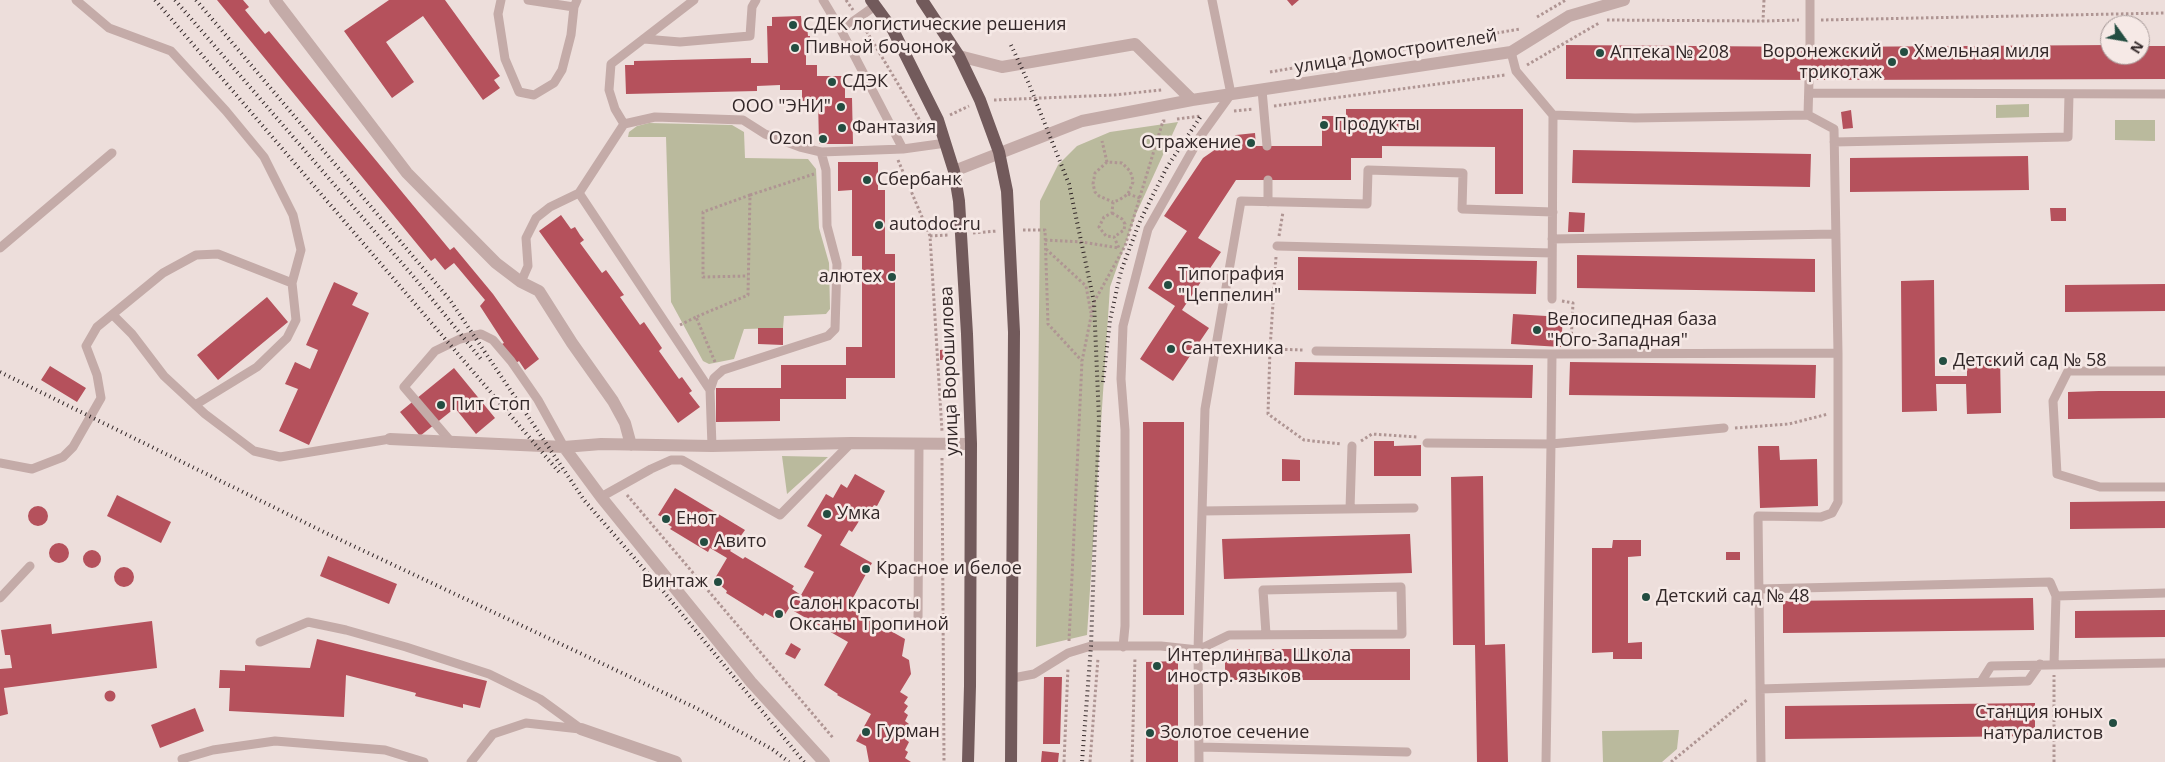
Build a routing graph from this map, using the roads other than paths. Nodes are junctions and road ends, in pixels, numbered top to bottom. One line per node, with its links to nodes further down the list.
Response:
1 (76, 0): 46 (lane)
2 (275, 0): 47 (street)
3 (501, 0): 13 (lane)
4 (528, 0): 13 (lane)
5 (694, 0): 15 (lane)
6 (756, 0): 15 (lane)
7 (823, 0): 14 (lane)
8 (922, 0): 18 (main road)
9 (1212, 0): 21 (lane)
10 (1624, 0): 17 (street, улица Домостроителей)
11 (1810, 0): 16 (lane)
12 (873, 3): 14 (lane); 30 (main road, улица Ворошилова)
13 (576, 4)
14 (841, 30): 32 (lane)
15 (644, 39): 28 (lane)
16 (1810, 47)
17 (1511, 52): 20 (street, улица Домостроителей); 26 (lane)
18 (959, 56): 25 (street); 34 (main road)
19 (1809, 80): 22 (lane)
20 (1262, 90): 21 (street, улица Домостроителей); 31 (lane)
21 (1230, 94): 25 (street, улица Домостроителей); 82 (lane)
22 (1809, 94): 23 (lane); 27 (lane)
23 (2069, 94): 24 (lane); 29 (lane)
24 (2165, 94)
25 (1192, 100): 34 (street, улица Домостроителей)
26 (1553, 115): 27 (lane); 40 (lane)
27 (1808, 115): 29 (lane)
28 (624, 124): 33 (lane); 38 (lane)
29 (1834, 142): 41 (lane)
30 (946, 143): 32 (lane); 36 (main road, улица Ворошилова)
31 (1267, 146)
32 (898, 150): 33 (lane)
33 (821, 152): 54 (lane)
34 (999, 152): 36 (street, улица Домостроителей); 87 (main road)
35 (112, 153): 44 (lane)
36 (954, 171): 62 (main road, улица Ворошилова)
37 (1268, 180): 39 (lane)
38 (579, 193): 47 (lane); 54 (lane)
39 (1268, 202): 40 (lane); 73 (lane)
40 (1552, 212): 42 (lane)
41 (1836, 234): 42 (lane); 51 (lane)
42 (1552, 239): 45 (lane)
43 (1277, 246): 45 (lane)
44 (0, 248)
45 (1552, 253): 48 (lane)
46 (292, 282): 49 (lane); 55 (lane)
47 (521, 282): 64 (street)
48 (1552, 299)
49 (113, 315): 55 (lane); 68 (lane)
50 (1316, 351): 52 (lane)
51 (1838, 353): 52 (lane); 75 (lane)
52 (1552, 354): 63 (lane)
53 (2165, 371): 69 (lane)
54 (710, 390): 65 (lane)
55 (195, 405): 57 (lane)
56 (1724, 428): 63 (lane)
57 (390, 439): 58 (street)
58 (452, 443): 67 (street); 67 (lane)
59 (851, 443): 61 (street); 65 (street); 70 (lane)
60 (1427, 443): 63 (lane)
61 (919, 444): 62 (street); 79 (lane)
62 (971, 444): 98 (main road, улица Ворошилова)
63 (1551, 444): 101 (lane)
64 (631, 445): 65 (street); 67 (street)
65 (712, 446)
66 (1352, 446): 72 (lane)
67 (564, 447): 70 (street)
68 (0, 463)
69 (2165, 487)
70 (601, 497): 97 (street)
71 (1414, 508): 72 (lane)
72 (1350, 509): 73 (lane)
73 (1202, 511): 83 (lane)
74 (30, 566): 78 (lane)
75 (1759, 589): 77 (lane); 89 (lane)
76 (2165, 593): 77 (lane)
77 (2056, 596): 86 (lane)
78 (0, 598)
79 (918, 624)
80 (1266, 634): 80 (lane); 83 (lane)
81 (260, 642): 90 (lane)
82 (1123, 647): 83 (lane); 87 (lane)
83 (1198, 650): 91 (lane)
84 (2165, 663): 86 (lane)
85 (2040, 664): 86 (lane); 88 (lane); 88 (lane)
86 (2054, 664)
87 (1013, 678): 99 (main road)
88 (1981, 682): 89 (lane)
89 (1760, 689): 102 (lane)
90 (581, 729): 95 (lane); 96 (street)
91 (1199, 747): 92 (lane); 100 (lane)
92 (1407, 752)
93 (182, 758): 94 (lane)
94 (424, 762)
95 (471, 762)
96 (676, 762)
97 (824, 762)
98 (968, 762)
99 (1011, 762)
100 (1199, 762)
101 (1546, 762)
102 (1761, 762)

